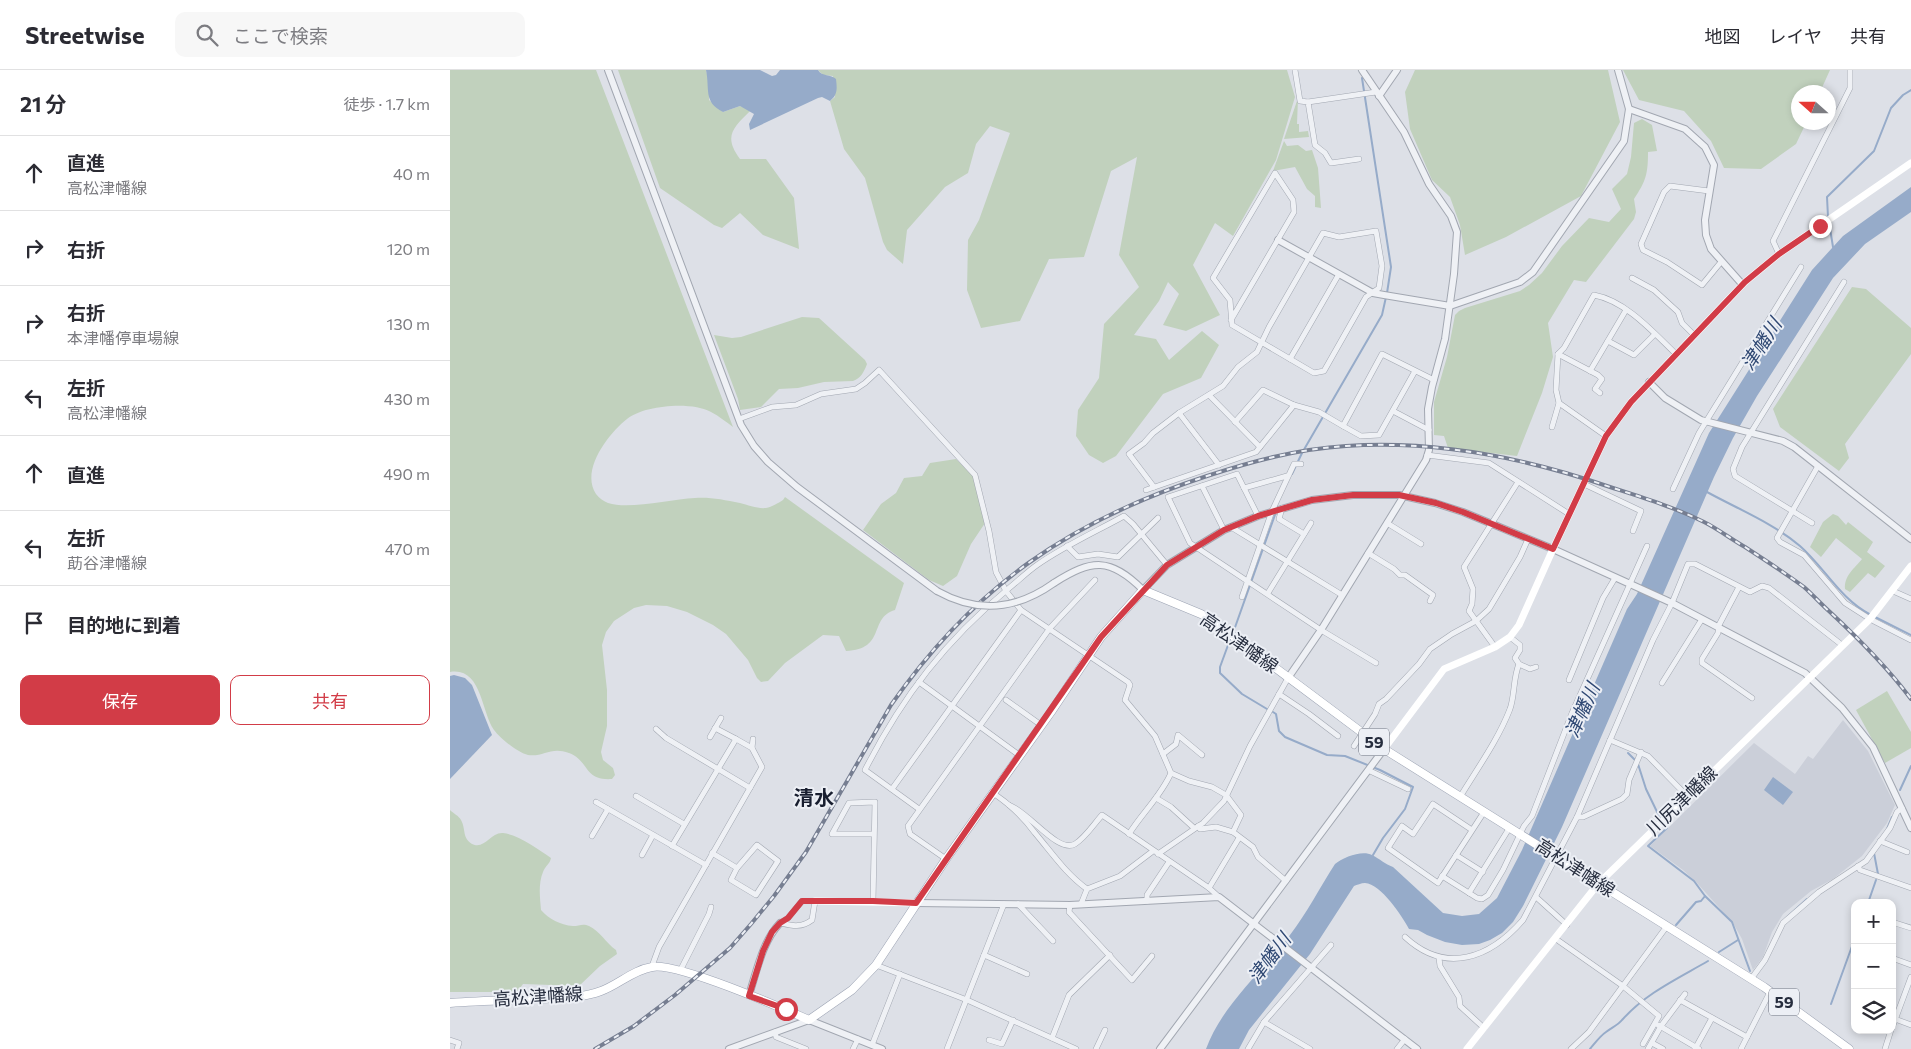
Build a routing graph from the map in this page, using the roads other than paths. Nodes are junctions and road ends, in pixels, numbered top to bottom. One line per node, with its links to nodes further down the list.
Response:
1 (608, 70): 43 (street)
2 (1295, 70): 8 (street)
3 (1362, 70): 7 (street)
4 (1397, 70): 7 (street)
5 (1618, 70): 9 (street)
6 (1850, 70): 14 (street)
7 (1378, 94): 8 (street); 23 (street)
8 (1308, 102): 10 (street)
9 (1629, 109): 12 (street); 23 (street)
10 (1360, 159)
11 (1911, 163): 14 (main road)
12 (1709, 191): 16 (street); 16 (street)
13 (1278, 240): 15 (street); 25 (street); 25 (street)
14 (1779, 254): 21 (main road)
15 (1308, 257): 18 (street); 22 (street); 29 (street)
16 (1721, 262): 21 (street)
17 (1801, 267): 45 (street)
18 (1339, 274): 22 (street); 32 (street)
19 (1632, 278): 27 (street)
20 (1844, 282): 49 (street)
21 (1742, 284): 27 (main road)
22 (1373, 293): 23 (street); 32 (street)
23 (1450, 306): 35 (street)
24 (1626, 310): 26 (street); 28 (street); 30 (street)
25 (1231, 320): 29 (street)
26 (1654, 334): 28 (street); 31 (street)
27 (1694, 336): 31 (main road)
28 (1608, 341): 34 (street)
29 (1262, 343): 32 (street); 38 (street)
30 (1558, 354): 34 (street); 39 (street)
31 (1676, 354): 36 (main road)
32 (1290, 359)
33 (1415, 371): 35 (street); 41 (street); 46 (street)
34 (1590, 371): 37 (street)
35 (1434, 380): 48 (street)
36 (1649, 382): 45 (street); 50 (main road)
37 (1600, 393)
38 (1209, 395): 42 (street); 44 (street)
39 (1559, 403): 47 (street); 50 (street)
40 (1294, 405): 44 (street); 46 (street); 51 (street)
41 (1393, 411): 46 (street); 48 (street)
42 (1179, 413): 54 (street); 60 (street)
43 (738, 419): 95 (street, bridge); 96 (street)
44 (1235, 422): 51 (street)
45 (1707, 422): 49 (street); 62 (street)
46 (1343, 426)
47 (1552, 427)
48 (1429, 430): 52 (street)
49 (1750, 432): 55 (street); 66 (street)
50 (1606, 436): 58 (main road)
51 (1260, 447): 54 (street)
52 (1428, 455): 57 (street); 64 (street)
53 (1298, 464): 56 (street)
54 (1219, 465): 60 (street)
55 (1818, 466): 66 (street); 79 (street)
56 (1287, 476): 61 (street); 65 (street)
57 (1518, 482): 67 (street); 72 (street)
58 (1584, 484): 67 (main road); 75 (street)
59 (1202, 486): 61 (street); 74 (street); 82 (street)
60 (1154, 487): 63 (street)
61 (1244, 488): 68 (street)
62 (1673, 489)
63 (1146, 490)
64 (1404, 497): 65 (street); 71 (street); 72 (street)
65 (1277, 510): 68 (street); 77 (street); 83 (street)
66 (1792, 510): 73 (street); 105 (street)
67 (1569, 514): 85 (main road)
68 (1258, 516): 74 (street)
69 (1158, 518): 76 (street)
70 (1311, 523): 77 (street)
71 (1388, 523): 80 (street); 86 (street)
72 (1491, 523): 78 (street); 107 (street)
73 (1812, 523)
74 (1228, 528): 82 (street); 83 (street)
75 (1633, 531)
76 (1141, 534): 81 (street); 81 (street); 88 (street)
77 (1304, 534): 87 (street)
78 (1528, 539): 85 (street); 107 (street)
79 (1911, 539)
80 (1421, 544)
81 (1067, 546): 96 (street)
82 (1194, 546): 88 (street); 92 (street)
83 (1262, 546): 87 (street); 92 (street)
84 (1647, 546): 93 (street)
85 (1553, 549): 90 (street); 111 (main road)
86 (1368, 553): 99 (street); 102 (street)
87 (1287, 562): 98 (street); 99 (street)
88 (1167, 565): 95 (street)
89 (1911, 566): 97 (main road, 川尻津幡線)
90 (1615, 578): 93 (street); 121 (street)
91 (1095, 580): 108 (street)
92 (1250, 582): 98 (street); 100 (street)
93 (1630, 584): 103 (street); 173 (street)
94 (1739, 587): 103 (street); 109 (street); 113 (street)
95 (1143, 590): 115 (main road); 120 (main road, 高松津幡線 / 59)
96 (1006, 591): 104 (street); 122 (street)
97 (1893, 591): 101 (street); 105 (main road, 川尻津幡線)
98 (1268, 594): 110 (street)
99 (1342, 595): 110 (street)
100 (1242, 597)
101 (1911, 599)
102 (1430, 601)
103 (1670, 603): 106 (street); 138 (street)
104 (1021, 610): 108 (street); 127 (street)
105 (1872, 616): 112 (street); 113 (main road, 川尻津幡線)
106 (1702, 619): 109 (street); 123 (street)
107 (1476, 621): 114 (street); 133 (street)
108 (1050, 628): 115 (street); 130 (street)
109 (1719, 628): 119 (street); 125 (street)
110 (1320, 630): 116 (street); 120 (street)
111 (1510, 637): 114 (main road); 117 (street)
112 (1911, 640)
113 (1842, 645): 119 (main road, 川尻津幡線)
114 (1495, 647): 141 (main road)
115 (1088, 656): 129 (main road); 143 (street)
116 (1376, 663)
117 (1519, 664): 118 (street); 157 (street)
118 (1536, 667)
119 (1810, 677): 155 (main road, 川尻津幡線); 160 (street)
120 (1288, 678): 124 (street); 133 (main road, 高松津幡線 / 59)
121 (1569, 680)
122 (919, 682): 127 (street); 151 (street)
123 (1662, 683)
124 (1279, 694): 134 (street); 153 (street)
125 (1752, 698)
126 (1006, 700): 129 (street)
127 (952, 706): 130 (street); 151 (street)
128 (720, 718): 132 (street)
129 (1041, 725): 144 (main road)
130 (979, 726): 144 (street); 162 (street)
131 (656, 728): 147 (street)
132 (715, 728): 135 (street); 136 (street)
133 (1362, 733): 139 (street); 141 (main road, 高松津幡線 / 59)
134 (1338, 736)
135 (710, 737)
136 (736, 739): 140 (street); 147 (street)
137 (753, 739): 140 (street)
138 (1610, 740): 142 (street); 164 (street)
139 (1354, 746)
140 (752, 748): 149 (street)
141 (1384, 749): 146 (street); 157 (main road, 高松津幡線 / 59)
142 (1641, 752): 155 (street); 164 (street)
143 (1163, 754): 145 (street); 148 (street)
144 (1020, 755): 152 (main road)
145 (1202, 755)
146 (1370, 767): 150 (street); 192 (street)
147 (717, 769): 149 (street); 165 (street)
148 (1171, 773): 153 (street); 156 (street)
149 (750, 788): 180 (street)
150 (1408, 788)
151 (892, 789): 162 (street)
152 (993, 793): 159 (street); 185 (main road)
153 (1226, 795): 166 (street); 170 (street)
154 (636, 796): 165 (street)
155 (1688, 797): 193 (main road, 川尻津幡線)
156 (1156, 798): 166 (street); 172 (street)
157 (1460, 798): 163 (main road, 高松津幡線 / 59)
158 (596, 802): 161 (street)
159 (1009, 806): 172 (street); 196 (street)
160 (1902, 808): 168 (street); 177 (street)
161 (608, 809): 174 (street); 175 (street)
162 (919, 809): 185 (street)
163 (1484, 812): 167 (main road, 高松津幡線 / 59); 169 (street)
164 (1577, 817): 184 (street)
165 (684, 824): 178 (street)
166 (1196, 827): 170 (street); 181 (street)
167 (1510, 827): 173 (main road, 高松津幡線 / 59); 190 (street)
168 (1911, 828)
169 (1472, 830): 183 (street); 191 (street)
170 (1233, 832): 176 (street)
171 (874, 834): 171 (street); 201 (street)
172 (1129, 834): 181 (street)
173 (1522, 834): 184 (main road, 高松津幡線 / 59); 197 (street)
174 (654, 835): 178 (street); 182 (street)
175 (592, 836)
176 (1239, 838): 192 (street); 194 (street)
177 (1880, 841): 179 (street); 188 (street)
178 (672, 846): 187 (street)
179 (1907, 852)
180 (712, 853): 187 (street); 189 (street)
181 (1155, 853): 186 (street); 196 (street)
182 (642, 855)
183 (1456, 855): 190 (street); 191 (street)
184 (1554, 856): 193 (main road, 高松津幡線 / 59); 199 (street)
185 (946, 859): 203 (main road)
186 (1169, 862): 194 (street); 202 (street)
187 (706, 865): 226 (street)
188 (1858, 866): 195 (street); 232 (street)
189 (737, 868): 189 (street)
190 (1483, 872): 197 (street)
191 (1442, 876): 197 (street)
192 (1286, 881): 211 (street)
193 (1598, 884): 212 (main road, 川尻津幡線); 213 (main road, 高松津幡線 / 59)
194 (1209, 888): 198 (street)
195 (1911, 888)
196 (1087, 889): 206 (street)
197 (1469, 893)
198 (1218, 897): 202 (street); 211 (street)
199 (1536, 897): 212 (street); 222 (street)
200 (815, 900): 201 (main road); 209 (street); 209 (street)
201 (873, 901): 203 (main road)
202 (1147, 901): 206 (street)
203 (916, 903): 204 (street); 224 (main road)
204 (1004, 904): 205 (street); 219 (street)
205 (1018, 904): 207 (street); 217 (street)
206 (1081, 904): 207 (street)
207 (1070, 905): 220 (street)
208 (710, 907): 228 (street)
209 (780, 923): 236 (street)
210 (1896, 923): 214 (street)
211 (1253, 925): 227 (street); 272 (street)
212 (1567, 925): 216 (main road, 川尻津幡線)
213 (1667, 926): 232 (main road, 高松津幡線 / 59); 233 (street)
214 (1911, 928)
215 (1404, 937): 222 (street)
216 (1556, 939): 233 (street); 248 (main road, 川尻津幡線)
217 (1053, 941)
218 (1331, 945): 227 (street)
219 (984, 955): 230 (street); 237 (street)
220 (1110, 955): 221 (street); 253 (street)
221 (1152, 956)
222 (1438, 958): 248 (street)
223 (1896, 959): 225 (street)
224 (876, 964): 229 (street); 243 (main road)
225 (1911, 965)
226 (652, 966): 228 (main road); 239 (main road, 高松津幡線)
227 (1311, 967): 245 (street); 255 (street)
228 (680, 971): 236 (main road)
229 (900, 974): 237 (street); 260 (street)
230 (1027, 974)
231 (1911, 977): 240 (street)
232 (1751, 979): 234 (main road, 高松津幡線 / 59)
233 (1623, 986): 246 (street); 278 (street)
234 (1770, 992): 252 (street); 282 (main road, 高松津幡線 / 59)
235 (1685, 994): 238 (street)
236 (749, 996): 243 (main road)
237 (967, 1000): 244 (street); 269 (street)
238 (1680, 1000): 242 (street); 246 (street)
239 (450, 1003)
240 (1896, 1014)
241 (1896, 1017): 247 (street)
242 (1712, 1018): 252 (street); 263 (street)
243 (809, 1020): 250 (street); 254 (street)
244 (1013, 1020): 253 (street); 257 (street)
245 (1264, 1022): 261 (street); 273 (street)
246 (1658, 1025): 258 (street); 259 (street); 263 (street)
247 (1911, 1025)
248 (1484, 1028): 277 (main road, 川尻津幡線)
249 (1105, 1030): 271 (street)
250 (775, 1032): 262 (street); 266 (street)
251 (1890, 1034): 283 (street)
252 (1747, 1037): 281 (street)
253 (1052, 1038): 270 (street)
254 (858, 1039): 260 (street); 267 (street)
255 (1404, 1039): 275 (street); 276 (street)
256 (450, 1040): 264 (street)
257 (989, 1040)
258 (1652, 1043): 279 (street); 280 (street)
259 (1643, 1044)
260 (872, 1045): 268 (street)
261 (1303, 1047): 274 (street)
262 (736, 1048): 265 (street)
263 (1697, 1048)
264 (457, 1049)
265 (728, 1049)
266 (806, 1049)
267 (854, 1049)
268 (882, 1049)
269 (948, 1049)
270 (1076, 1049)
271 (1096, 1049)
272 (1160, 1049)
273 (1248, 1049)
274 (1310, 1049)
275 (1398, 1049)
276 (1417, 1049)
277 (1467, 1049)
278 (1571, 1049)
279 (1648, 1049)
280 (1664, 1049)
281 (1741, 1049)
282 (1849, 1049)
283 (1885, 1049)

